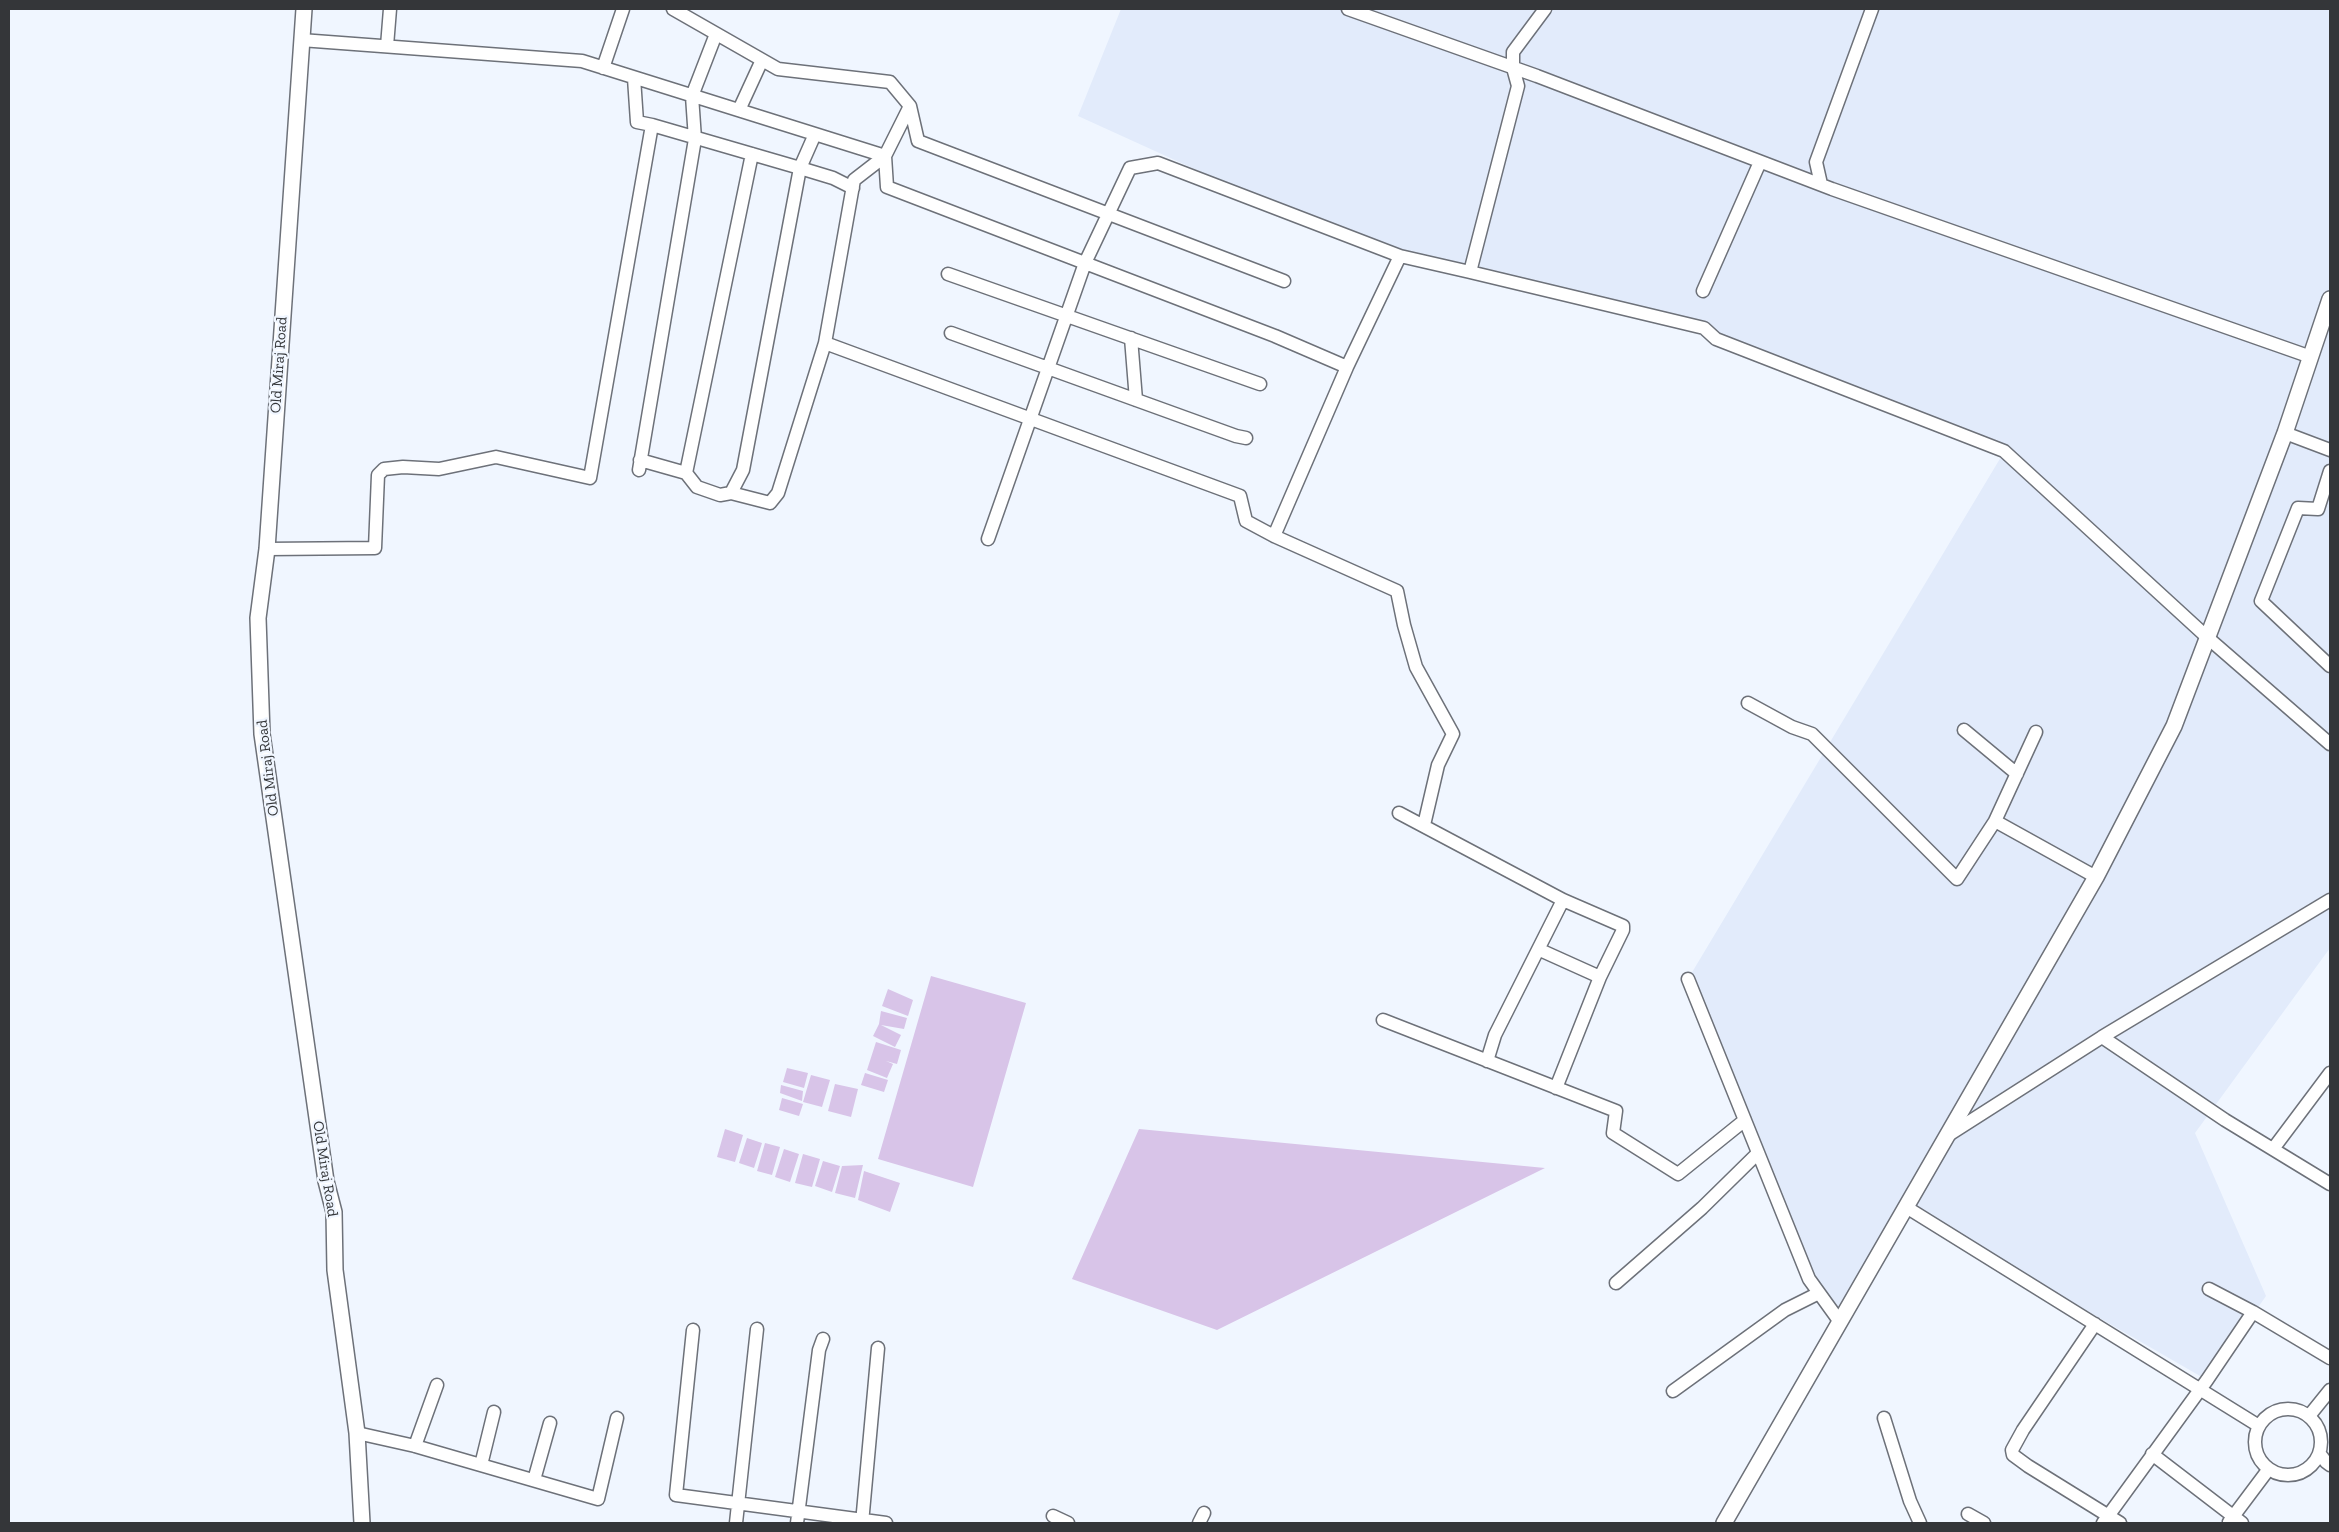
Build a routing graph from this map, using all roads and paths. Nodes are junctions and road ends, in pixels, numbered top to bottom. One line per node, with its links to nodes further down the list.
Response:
1 (304, 9): 9 (main road, Old Miraj Road)
2 (390, 9): 10 (street)
3 (623, 9): 12 (street)
4 (673, 9): 8 (street)
5 (1348, 9): 13 (street)
6 (1545, 9): 13 (street)
7 (1872, 9): 25 (street)
8 (716, 34): 11 (street); 15 (street)
9 (301, 40): 10 (street); 53 (main road, Old Miraj Road)
10 (387, 46): 12 (street)
11 (762, 60): 16 (street); 17 (street)
12 (603, 68): 14 (street)
13 (1513, 68): 23 (street); 30 (street)
14 (634, 78): 15 (street); 18 (street)
15 (692, 96): 17 (street); 20 (street)
16 (910, 106): 22 (street); 27 (street)
17 (739, 110): 19 (street)
18 (652, 125): 20 (street); 53 (street)
19 (814, 134): 22 (street); 24 (street)
20 (695, 139): 21 (street); 49 (street)
21 (752, 154): 24 (street); 49 (street)
22 (885, 156): 26 (street); 29 (street)
23 (1760, 162): 25 (street); 33 (street)
24 (800, 168): 26 (street); 50 (street)
25 (1821, 184): 39 (street)
26 (853, 188): 38 (street)
27 (1109, 214): 28 (street); 29 (street); 32 (street)
28 (1400, 256): 30 (street); 40 (street)
29 (1085, 263): 35 (street); 40 (street)
30 (1470, 272): 54 (street)
31 (948, 274): 35 (street)
32 (1284, 281)
33 (1703, 291)
34 (2330, 299): 39 (main road)
35 (1067, 316): 37 (street); 41 (street)
36 (951, 333): 41 (street)
37 (1131, 338): 42 (street); 43 (street)
38 (825, 343): 44 (street); 50 (street)
39 (2311, 357): 45 (main road)
40 (1348, 367): 51 (street)
41 (1048, 368): 43 (street); 44 (street)
42 (1260, 384)
43 (1136, 400): 46 (street)
44 (1030, 419): 51 (street); 52 (street)
45 (2285, 433): 47 (street); 54 (main road)
46 (1246, 438)
47 (2330, 450)
48 (2330, 470): 55 (street)
49 (686, 473): 50 (street)
50 (730, 492)
51 (1274, 536): 63 (street)
52 (988, 539)
53 (267, 549): 102 (main road, Old Miraj Road)
54 (2208, 638): 59 (street); 64 (main road)
55 (2330, 666)
56 (1748, 703): 62 (street)
57 (1964, 730): 60 (street)
58 (2036, 732): 60 (street)
59 (2330, 744)
60 (2017, 774): 62 (street)
61 (1399, 813): 63 (street)
62 (1995, 821): 64 (street)
63 (1424, 825): 65 (street)
64 (2096, 877): 76 (main road)
65 (1563, 900): 67 (street); 68 (street)
66 (2330, 900): 71 (street)
67 (1540, 950): 68 (street); 72 (street)
68 (1600, 977): 74 (street)
69 (1688, 979): 75 (street)
70 (1382, 1020): 72 (street)
71 (2102, 1038): 76 (street); 77 (street)
72 (1487, 1061): 74 (street)
73 (2330, 1074): 77 (street)
74 (1556, 1088): 75 (street)
75 (1745, 1120): 78 (street)
76 (1947, 1136): 80 (main road)
77 (2274, 1149): 79 (street)
78 (1758, 1153): 81 (street); 83 (street)
79 (2328, 1178)
80 (1906, 1207): 85 (main road); 86 (street)
81 (1616, 1283)
82 (2209, 1289): 84 (street)
83 (1819, 1293): 85 (street); 95 (street)
84 (2253, 1312): 91 (street); 93 (street)
85 (1840, 1322): 121 (main road)
86 (2095, 1324): 93 (street); 114 (street)
87 (757, 1328): 110 (street)
88 (694, 1330): 110 (street)
89 (823, 1339): 113 (street)
90 (878, 1348): 115 (street)
91 (2330, 1358)
92 (437, 1385): 103 (street)
93 (2201, 1388): 101 (street); 104 (street)
94 (2330, 1390): 97 (street)
95 (1673, 1391)
96 (494, 1412): 106 (street)
97 (2309, 1416): 101 (street); 105 (street)
98 (617, 1418): 109 (street)
99 (1884, 1418): 122 (street)
100 (550, 1423): 109 (street)
101 (2259, 1426): 108 (street)
102 (357, 1433): 103 (street); 117 (main road, Old Miraj Road)
103 (415, 1446): 106 (street)
104 (2152, 1454): 114 (street); 116 (street)
105 (2320, 1454): 107 (street); 108 (street)
106 (481, 1465): 109 (street)
107 (2330, 1465)
108 (2268, 1470): 116 (street)
109 (534, 1480)
110 (738, 1503): 113 (street); 118 (street)
111 (1968, 1514): 123 (street)
112 (1053, 1516): 120 (street)
113 (797, 1517): 115 (street)
114 (2106, 1520): 124 (street)
115 (862, 1521): 119 (street)
116 (2235, 1521)
117 (362, 1523)
118 (736, 1523)
119 (886, 1523)
120 (1068, 1523)
121 (1724, 1523)
122 (1920, 1523)
123 (1984, 1523)
124 (2120, 1523)

